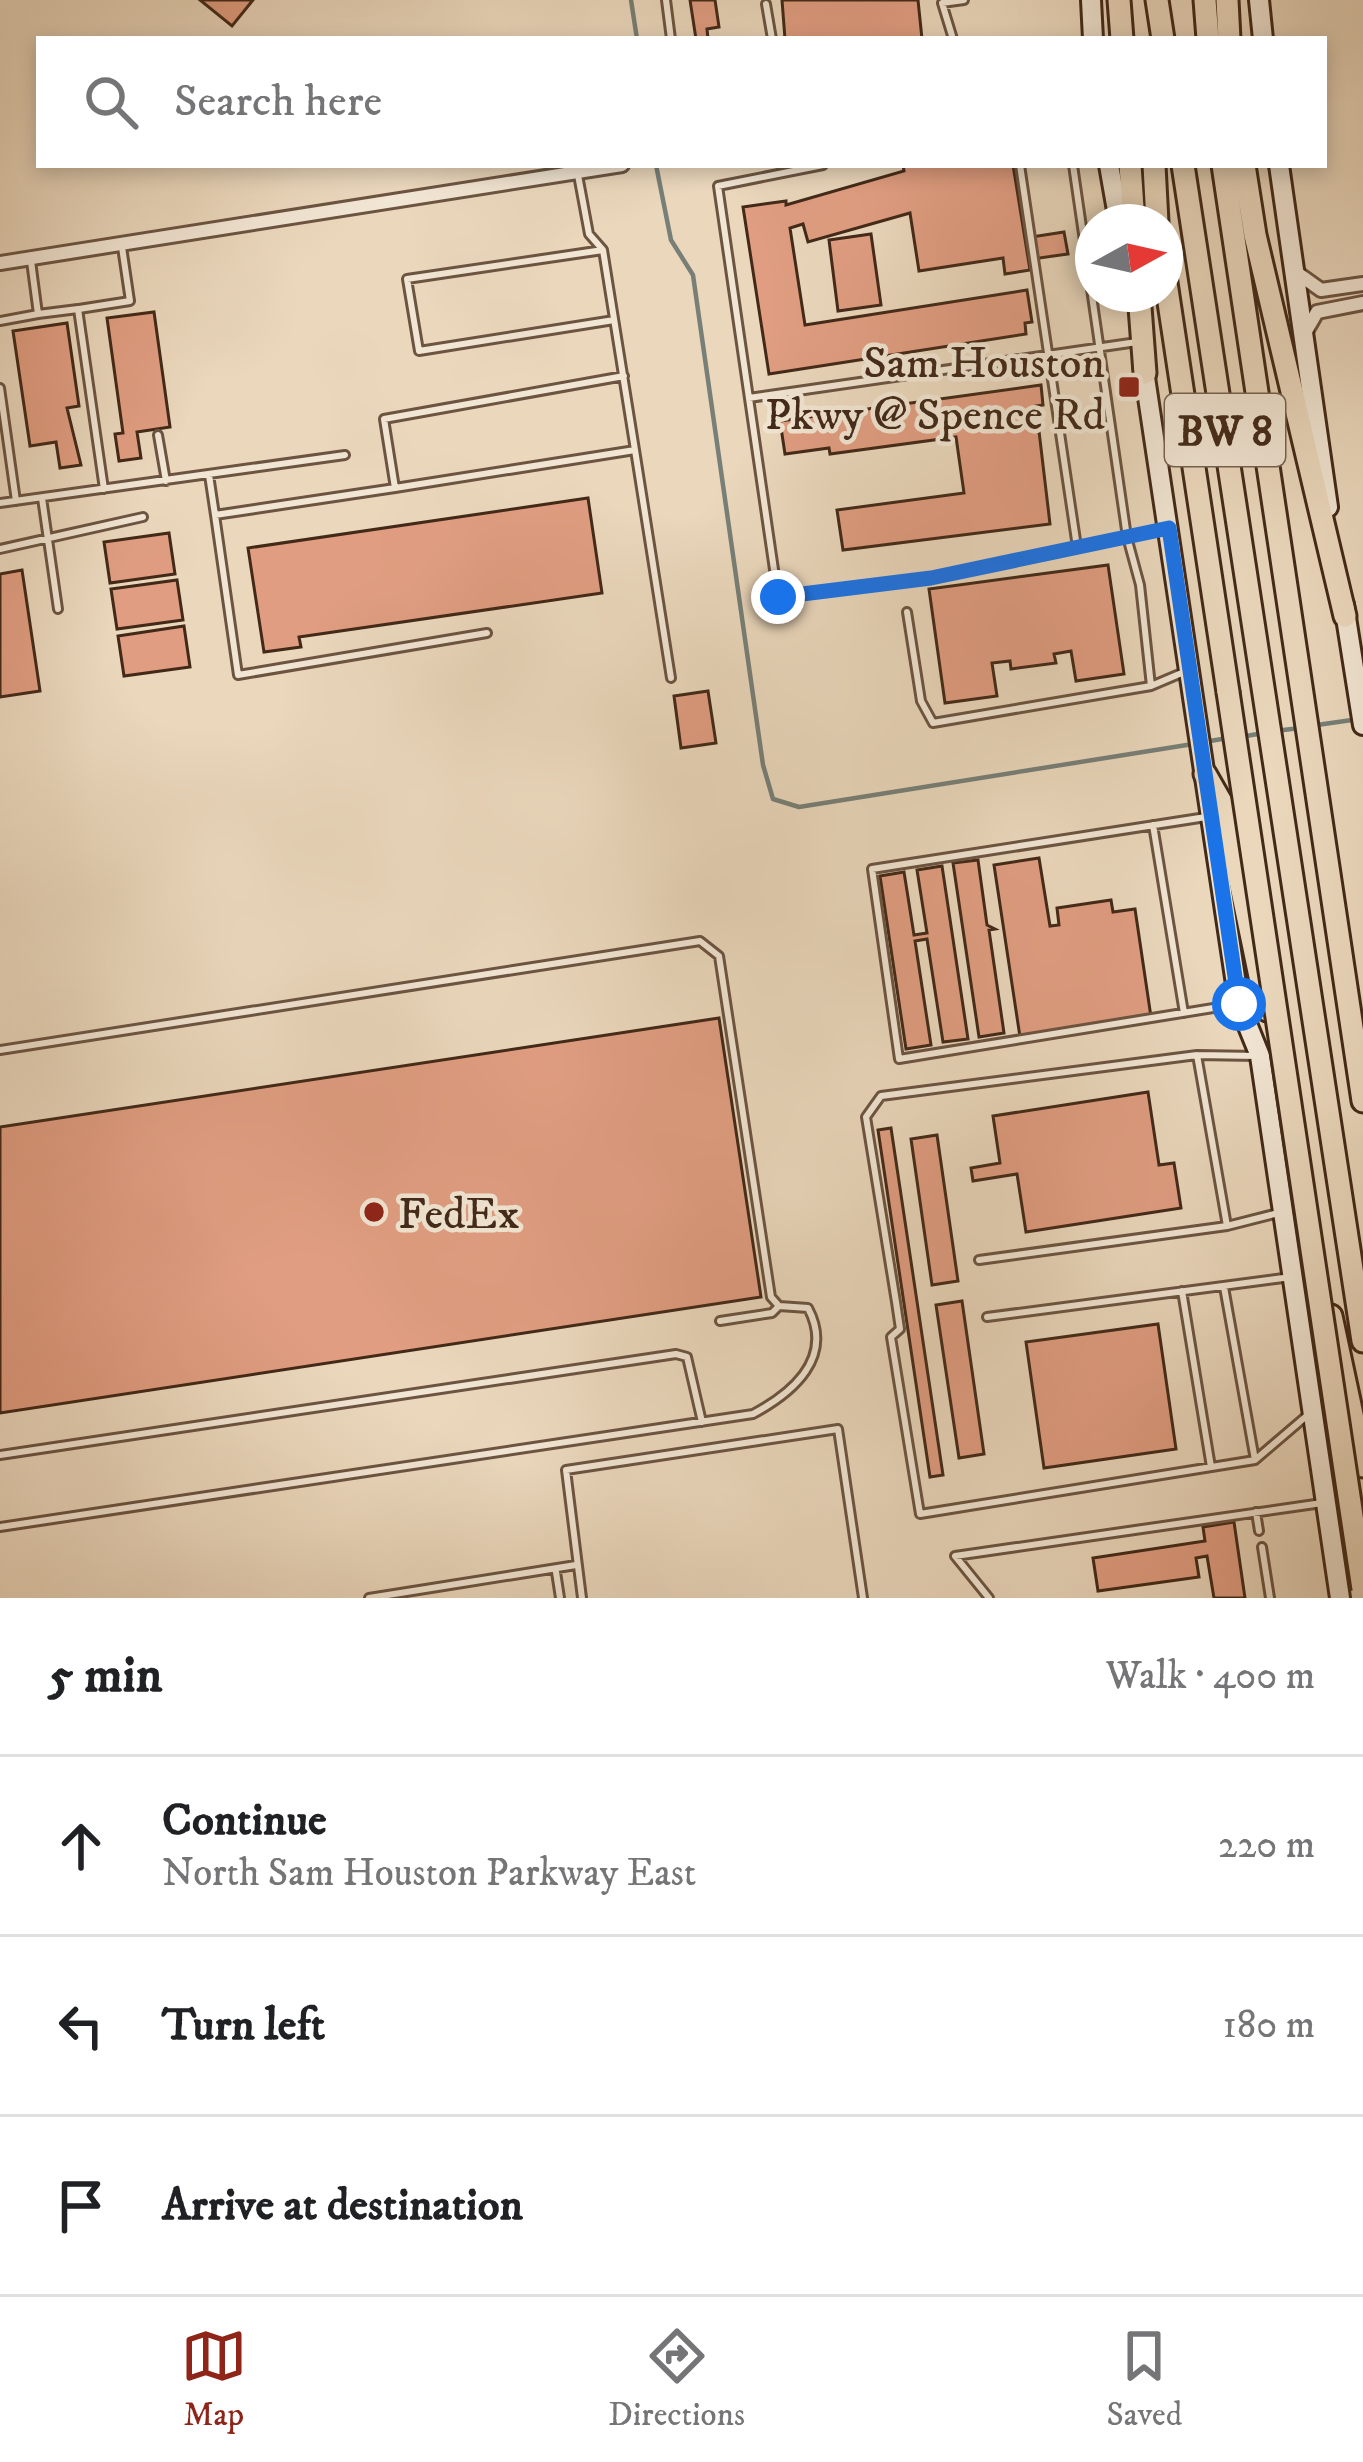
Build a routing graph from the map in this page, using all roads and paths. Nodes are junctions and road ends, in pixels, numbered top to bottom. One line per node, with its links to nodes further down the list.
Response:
1 (666, 0): 11 (lane)
2 (964, 0): 9 (lane)
3 (1091, 0): 14 (main road)
4 (1119, 0): 15 (highway)
5 (1153, 0): 16 (highway); 17 (highway)
6 (1205, 0): 18 (highway)
7 (1227, 0): 19 (highway)
8 (1261, 0): 20 (main road)
9 (942, 2): 13 (lane)
10 (766, 4): 12 (lane)
11 (671, 36)
12 (771, 36)
13 (952, 36)
14 (1088, 36)
15 (1122, 36)
16 (1150, 36)
17 (1162, 36)
18 (1208, 36)
19 (1229, 36)
20 (1263, 36)
21 (603, 168): 32 (street)
22 (808, 168): 57 (lane)
23 (1020, 168): 53 (lane)
24 (1073, 168): 52 (lane)
25 (1110, 168): 33 (main road)
26 (1130, 168): 34 (highway)
27 (1154, 168): 35 (highway)
28 (1183, 168): 101 (highway, BW 8)
29 (1223, 168): 91 (highway, BW 8)
30 (1245, 168): 77 (highway)
31 (1279, 168): 40 (main road)
32 (577, 172): 36 (street); 37 (lane)
33 (1116, 204)
34 (1133, 204)
35 (1156, 204)
36 (122, 243): 38 (street); 43 (lane)
37 (603, 250): 48 (lane); 48 (lane)
38 (31, 258): 39 (street); 47 (lane)
39 (0, 263)
40 (1292, 270): 41 (street); 50 (main road)
41 (1363, 284)
42 (1363, 303): 50 (street)
43 (78, 309): 47 (lane); 64 (lane)
44 (1133, 312): 51 (main road)
45 (1140, 312): 54 (highway)
46 (1170, 312): 115 (highway, bridge)
47 (38, 314): 49 (lane)
48 (614, 320): 55 (lane)
49 (0, 321)
50 (1302, 340): 77 (main road)
51 (1137, 342): 52 (lane); 54 (main road)
52 (1097, 348): 53 (lane); 71 (lane)
53 (1047, 356): 57 (lane); 73 (lane)
54 (1145, 374): 70 (main road)
55 (623, 376): 59 (lane); 63 (lane)
56 (0, 388): 66 (lane)
57 (749, 398): 73 (lane)
58 (158, 435): 62 (lane)
59 (635, 450): 63 (lane); 80 (lane)
60 (345, 454): 61 (lane)
61 (209, 475): 62 (lane); 68 (lane)
62 (166, 481): 64 (lane)
63 (395, 488): 68 (lane)
64 (104, 489): 65 (lane)
65 (42, 498): 66 (lane); 72 (lane)
66 (16, 501): 67 (lane)
67 (0, 503)
68 (215, 515): 78 (lane)
69 (143, 517): 72 (lane)
70 (1169, 528): 71 (lane); 79 (main road)
71 (1127, 537): 73 (lane); 81 (lane)
72 (48, 542): 74 (lane); 75 (lane)
73 (1077, 548)
74 (0, 549)
75 (58, 608)
76 (908, 612): 81 (lane)
77 (1345, 616): 82 (main road)
78 (487, 633)
79 (1188, 672): 81 (lane); 83 (main road)
80 (670, 678)
81 (1151, 686)
82 (1363, 725)
83 (1205, 774): 84 (main road); 106 (highway)
84 (1209, 816): 85 (lane); 86 (main road)
85 (1153, 825): 87 (lane); 87 (lane)
86 (1239, 1004): 87 (lane); 90 (main road)
87 (1184, 1013)
88 (0, 1050): 98 (lane)
89 (1197, 1055): 90 (lane); 93 (lane); 107 (lane)
90 (1260, 1056): 92 (main road)
91 (1363, 1101)
92 (1283, 1212): 93 (lane); 95 (main road)
93 (1227, 1226): 94 (lane)
94 (979, 1260)
95 (1295, 1277): 96 (lane); 102 (main road)
96 (1224, 1286): 97 (lane); 105 (lane)
97 (1181, 1291): 99 (lane); 107 (lane)
98 (779, 1306): 100 (lane); 103 (lane)
99 (987, 1317)
100 (720, 1321)
101 (1363, 1341)
102 (1313, 1411): 105 (lane); 108 (main road)
103 (702, 1422): 104 (lane); 110 (lane)
104 (0, 1455)
105 (1255, 1460): 107 (lane)
106 (1363, 1466)
107 (1211, 1467)
108 (1325, 1502): 109 (lane); 122 (main road)
109 (1256, 1512): 111 (lane); 120 (lane)
110 (0, 1527)
111 (1259, 1532)
112 (1262, 1547): 121 (lane)
113 (576, 1565): 114 (lane); 118 (lane); 119 (lane)
114 (556, 1570): 116 (lane); 117 (lane)
115 (1363, 1589)
116 (369, 1598)
117 (560, 1598)
118 (582, 1598)
119 (862, 1598)
120 (989, 1598)
121 (1270, 1598)
122 (1336, 1598)

